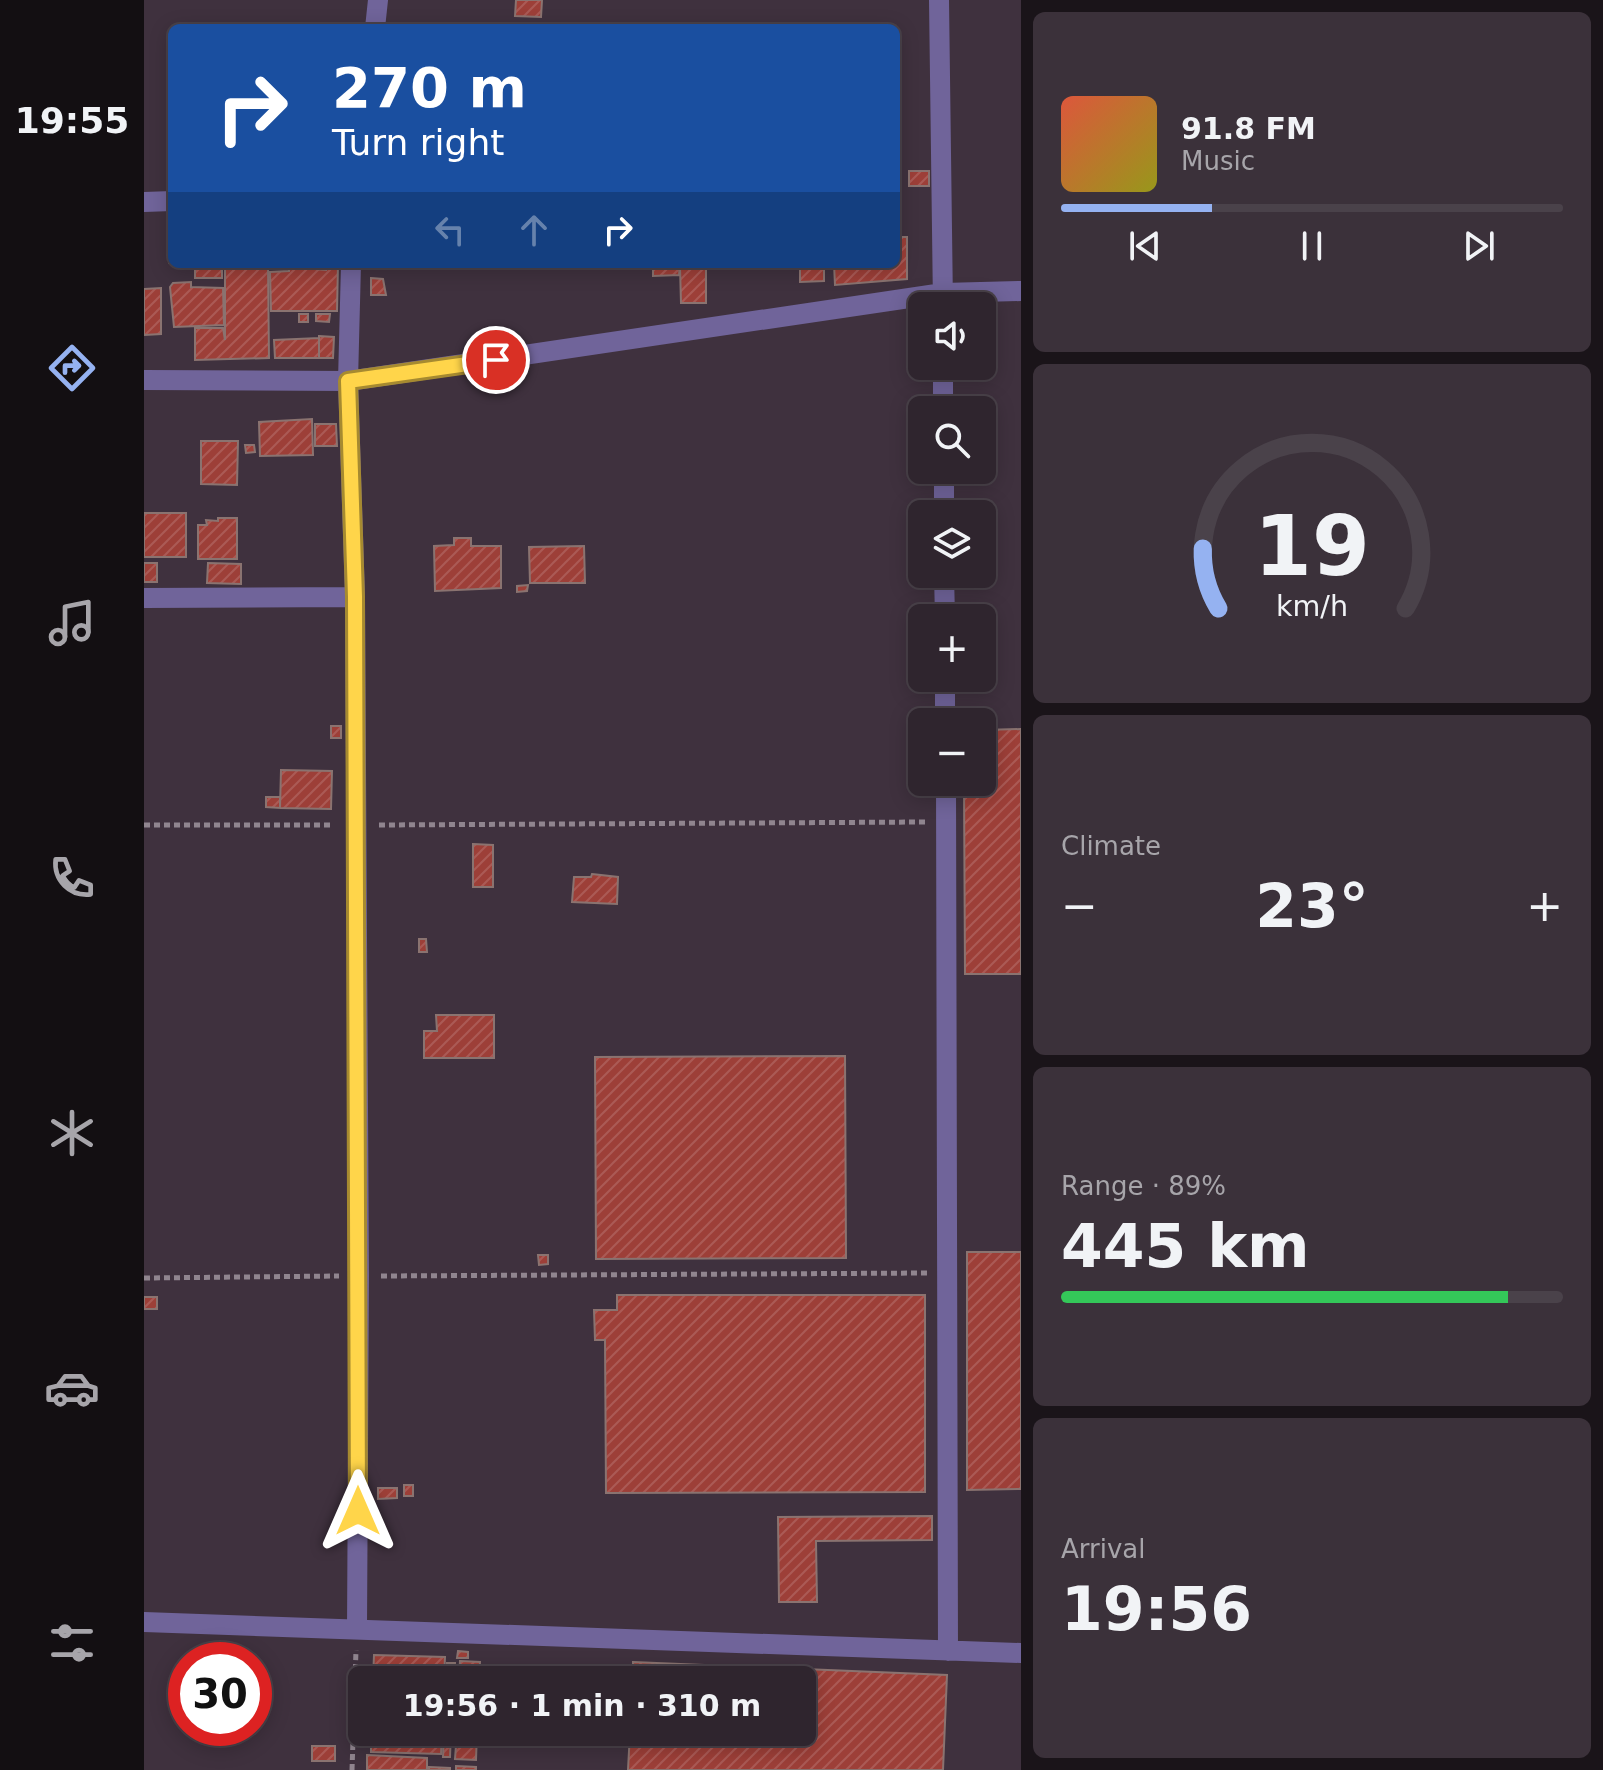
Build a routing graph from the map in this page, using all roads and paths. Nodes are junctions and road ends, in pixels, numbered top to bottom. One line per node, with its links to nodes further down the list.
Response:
1 (378, 0): 3 (street)
2 (939, 0): 8 (street)
3 (375, 24)
4 (168, 201): 5 (street)
5 (144, 202)
6 (351, 268): 12 (street)
7 (1021, 291): 9 (street)
8 (943, 292)
9 (996, 294)
10 (908, 304): 12 (street)
11 (144, 380): 12 (street)
12 (348, 381): 13 (street)
13 (355, 597): 14 (street); 18 (street)
14 (144, 598)
15 (946, 796): 16 (street)
16 (946, 822): 18 (path); 19 (street)
17 (144, 825): 18 (path)
18 (355, 825): 20 (street)
19 (948, 1273): 20 (path); 24 (street)
20 (359, 1276): 21 (path); 23 (street)
21 (144, 1278)
22 (144, 1622): 23 (street)
23 (357, 1629): 24 (street); 26 (path)
24 (948, 1651): 25 (street)
25 (1021, 1653)
26 (352, 1770)

